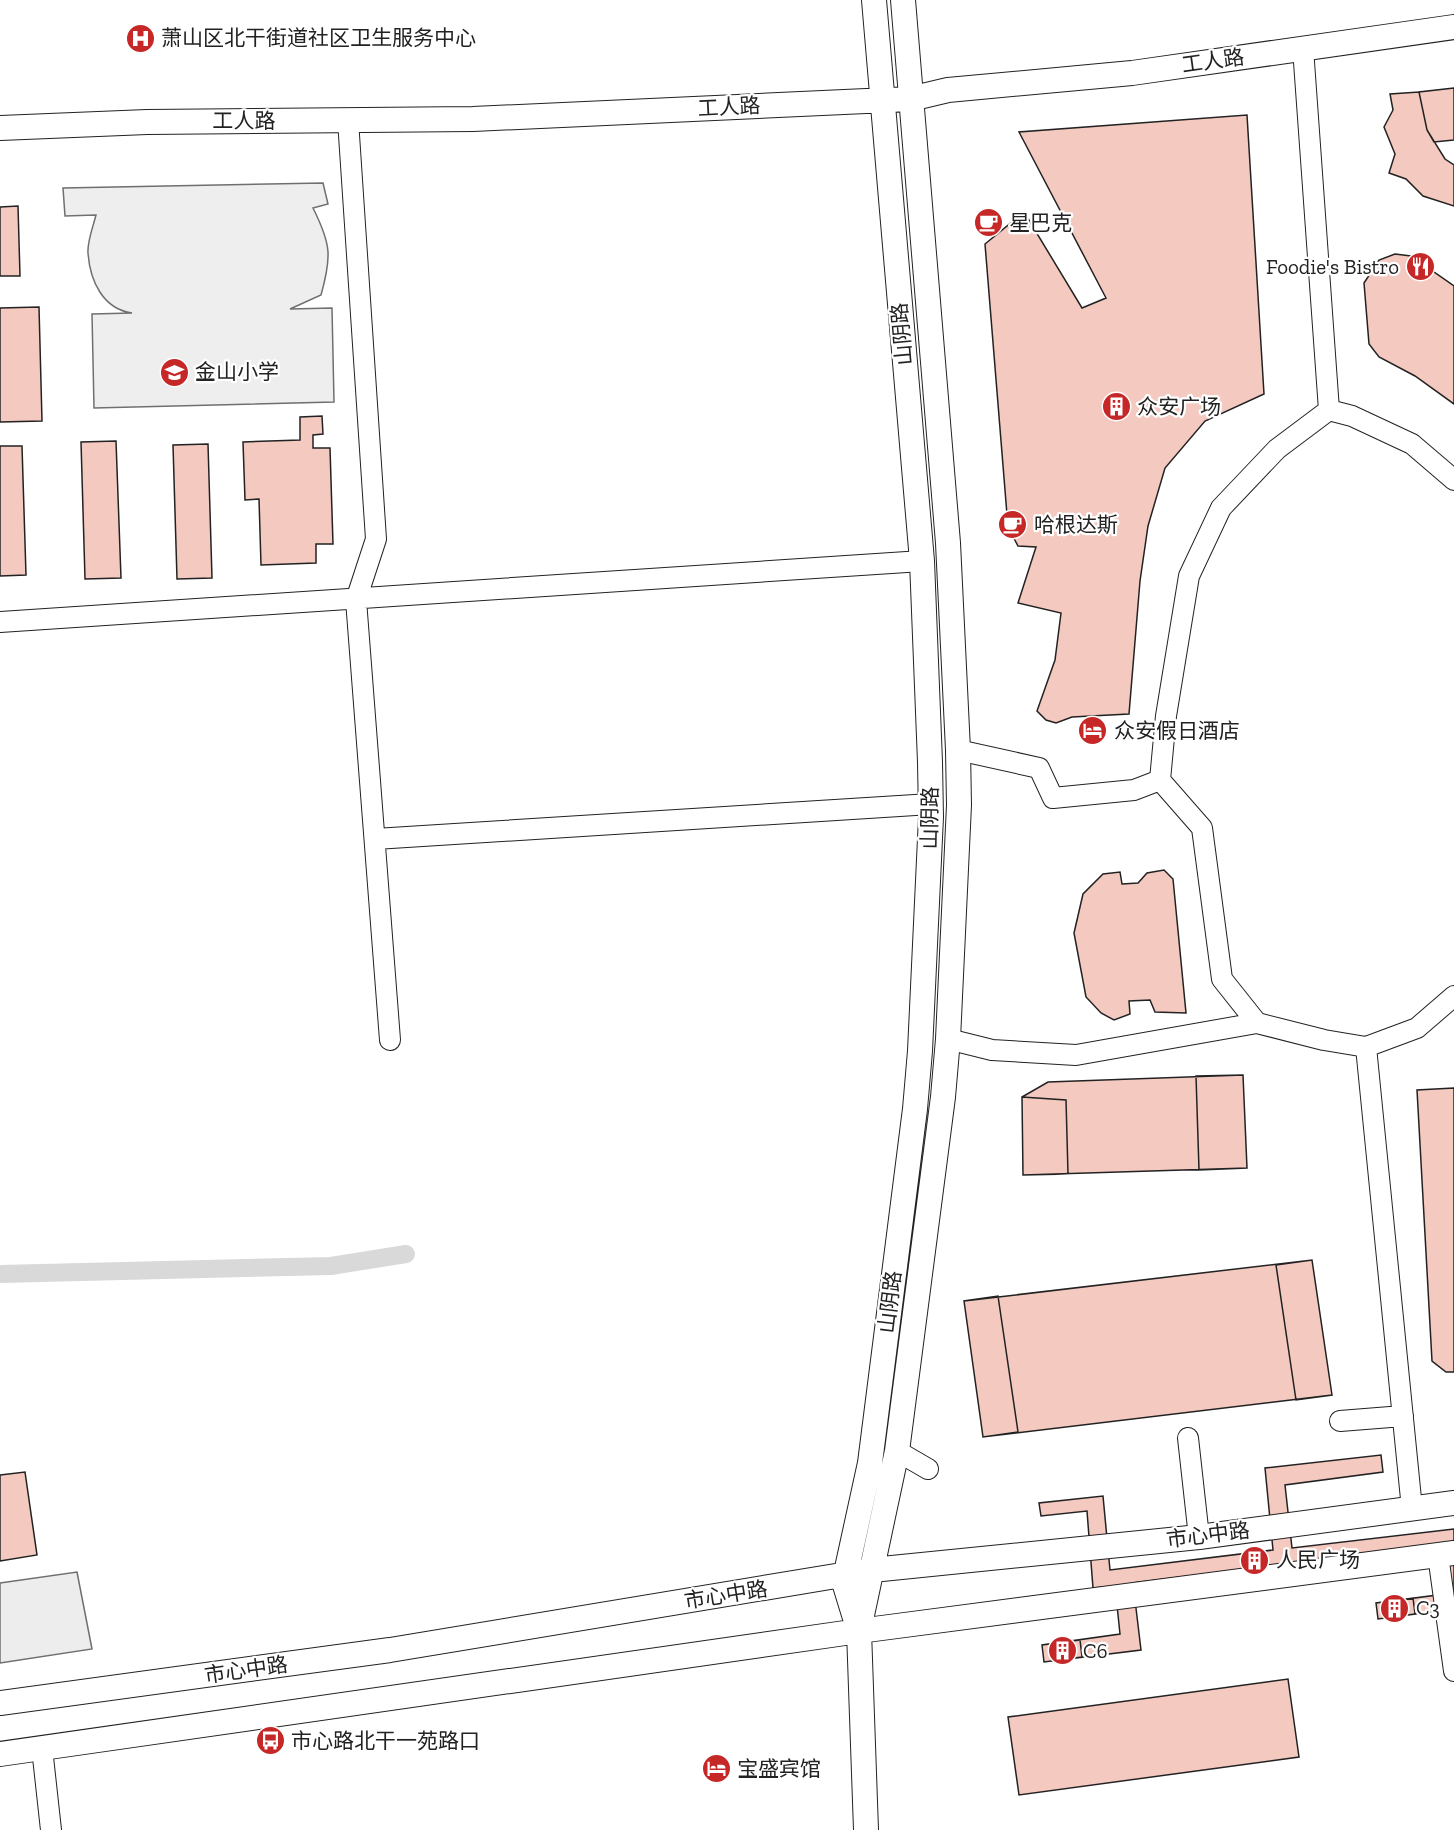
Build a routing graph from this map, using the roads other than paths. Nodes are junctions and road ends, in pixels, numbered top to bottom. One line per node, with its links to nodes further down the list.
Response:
1 (874, 0): 6 (main road, 山阴路)
2 (903, 0): 5 (main road, 山阴路)
3 (1454, 27): 4 (main road, 工人路)
4 (1303, 48): 5 (main road, 工人路); 9 (street)
5 (910, 99): 6 (main road, 工人路); 14 (main road, 山阴路)
6 (882, 100): 7 (main road, 工人路); 11 (main road, 山阴路)
7 (348, 120): 8 (main road, 工人路); 12 (street)
8 (0, 128)
9 (1329, 410): 10 (street); 15 (street)
10 (1454, 480)
11 (922, 561): 12 (street); 16 (main road, 山阴路)
12 (356, 600): 13 (street); 17 (street)
13 (0, 622)
14 (958, 750): 15 (street); 20 (main road, 山阴路)
15 (1160, 780): 19 (street)
16 (931, 804): 17 (street); 33 (main road, 山阴路)
17 (375, 839): 21 (street)
18 (1454, 996): 22 (street)
19 (1257, 1023): 20 (street); 22 (street)
20 (948, 1039): 26 (main road, 山阴路)
21 (390, 1040)
22 (1366, 1047): 23 (street)
23 (1403, 1416): 24 (street); 29 (street)
24 (1340, 1421)
25 (1188, 1438): 30 (street)
26 (897, 1451): 27 (street); 32 (main road, 山阴路)
27 (928, 1469)
28 (1454, 1503): 29 (main road, 市心中路)
29 (1412, 1509): 30 (main road, 市心中路)
30 (1199, 1537): 32 (main road, 市心中路)
31 (1446, 1554): 34 (main road); 35 (street)
32 (872, 1570): 33 (main road, 市心中路); 34 (main road, 山阴路)
33 (846, 1575): 34 (main road, 山阴路); 36 (main road, 市心中路)
34 (859, 1631): 37 (main road); 40 (main road, 山阴路)
35 (1454, 1671)
36 (0, 1703)
37 (42, 1748): 38 (main road); 39 (street)
38 (0, 1754)
39 (51, 1830)
40 (866, 1830)

